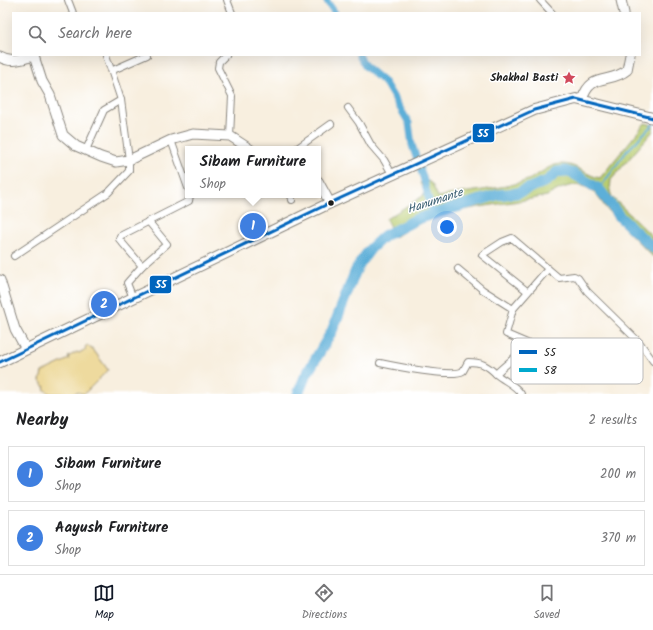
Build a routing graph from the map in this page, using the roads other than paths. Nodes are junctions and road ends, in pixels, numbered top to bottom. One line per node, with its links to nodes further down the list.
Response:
1 (68, 0): 5 (street)
2 (227, 0): 6 (street)
3 (540, 0): 7 (street)
4 (621, 0): 8 (main road)
5 (74, 12)
6 (232, 12)
7 (551, 12)
8 (624, 12)
9 (32, 56): 15 (main road)
10 (36, 56): 26 (main road)
11 (106, 56): 16 (street)
12 (145, 56): 16 (street)
13 (225, 56): 22 (street)
14 (630, 56): 18 (main road)
15 (0, 57)
16 (113, 70): 17 (street)
17 (121, 100): 26 (street); 27 (street)
18 (582, 100): 20 (main road); 28 (main road)
19 (348, 108): 28 (street)
20 (650, 117)
21 (331, 124): 25 (street)
22 (230, 136): 23 (main road); 24 (main road)
23 (171, 140): 27 (main road); 29 (street)
24 (245, 146)
25 (300, 146)
26 (86, 150): 27 (main road)
27 (129, 160): 34 (street)
28 (392, 174): 32 (main road)
29 (185, 180)
30 (321, 186): 32 (main road)
31 (190, 198): 33 (street)
32 (330, 203): 40 (main road)
33 (148, 221): 35 (street); 35 (street)
34 (14, 256)
35 (142, 266): 40 (street)
36 (458, 269): 41 (street)
37 (548, 269): 39 (street); 39 (street); 43 (street)
38 (0, 280): 45 (main road)
39 (527, 291): 41 (street)
40 (133, 298): 45 (main road)
41 (513, 309): 42 (street)
42 (515, 338)
43 (635, 338)
44 (643, 347): 47 (street)
45 (26, 349): 48 (main road)
46 (511, 359): 50 (street)
47 (653, 361)
48 (0, 362)
49 (380, 363): 50 (street)
50 (496, 374): 51 (street)
51 (521, 394)

